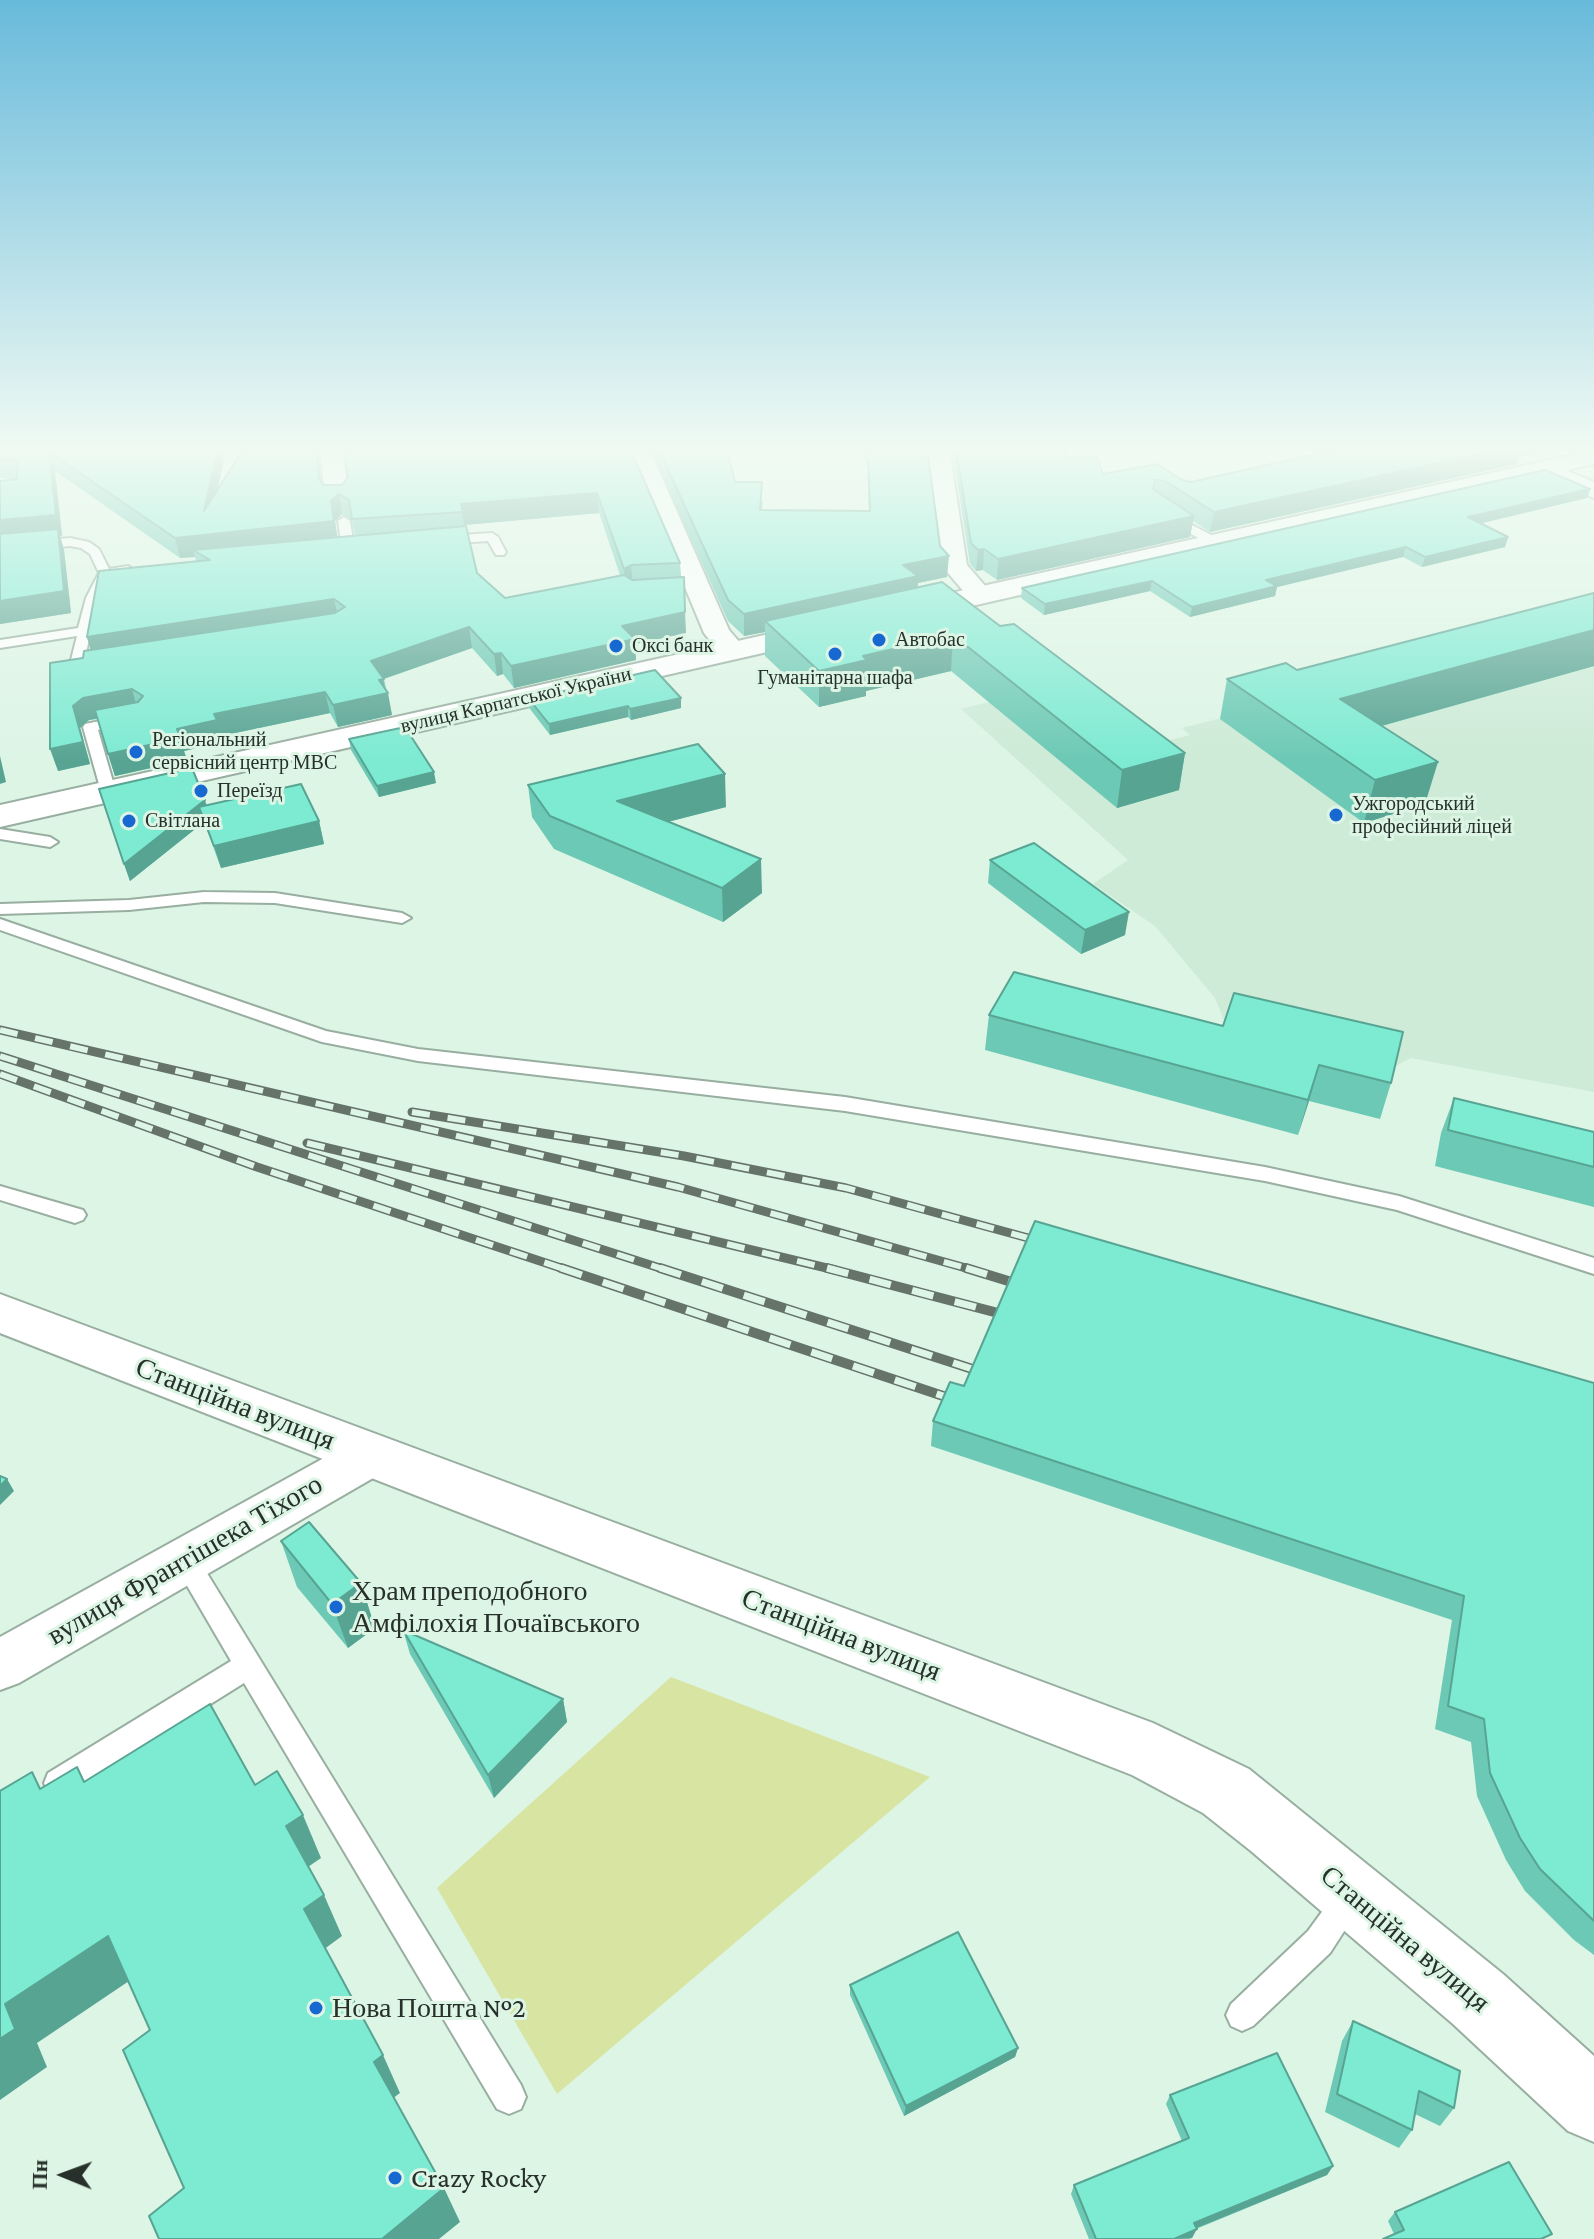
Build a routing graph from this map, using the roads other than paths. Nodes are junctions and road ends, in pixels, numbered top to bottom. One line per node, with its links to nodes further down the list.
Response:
1 (95, 552): 6 (lane)
2 (675, 552): 10 (street)
3 (953, 552): 7 (street)
4 (1169, 552): 7 (main road, вулиця Карпатської України)
5 (147, 568): 6 (lane)
6 (105, 573): 8 (lane)
7 (980, 595): 10 (main road, вулиця Карпатської України)
8 (84, 631): 9 (lane); 11 (lane)
9 (0, 644)
10 (733, 651): 13 (main road, вулиця Карпатської України)
11 (106, 663)
12 (139, 718): 13 (lane)
13 (108, 792): 14 (main road, вулиця Карпатської України)
14 (0, 816)
15 (0, 834): 16 (lane)
16 (50, 842)
17 (0, 909): 18 (lane)
18 (402, 918)
19 (0, 924): 22 (lane)
20 (0, 1193): 21 (lane)
21 (75, 1215)
22 (1594, 1266)
23 (0, 1313): 24 (main road, Станційна вулиця)
24 (370, 1456): 25 (street, вулиця Франтішека Тіхого); 29 (main road, Станційна вулиця)
25 (185, 1560): 26 (street, вулиця Франтішека Тіхого); 27 (lane)
26 (0, 1665)
27 (249, 1665): 28 (lane); 31 (lane)
28 (39, 1794)
29 (1353, 1895): 30 (lane); 32 (main road, Станційна вулиця)
30 (1242, 2015)
31 (509, 2097)
32 (1594, 2105)

